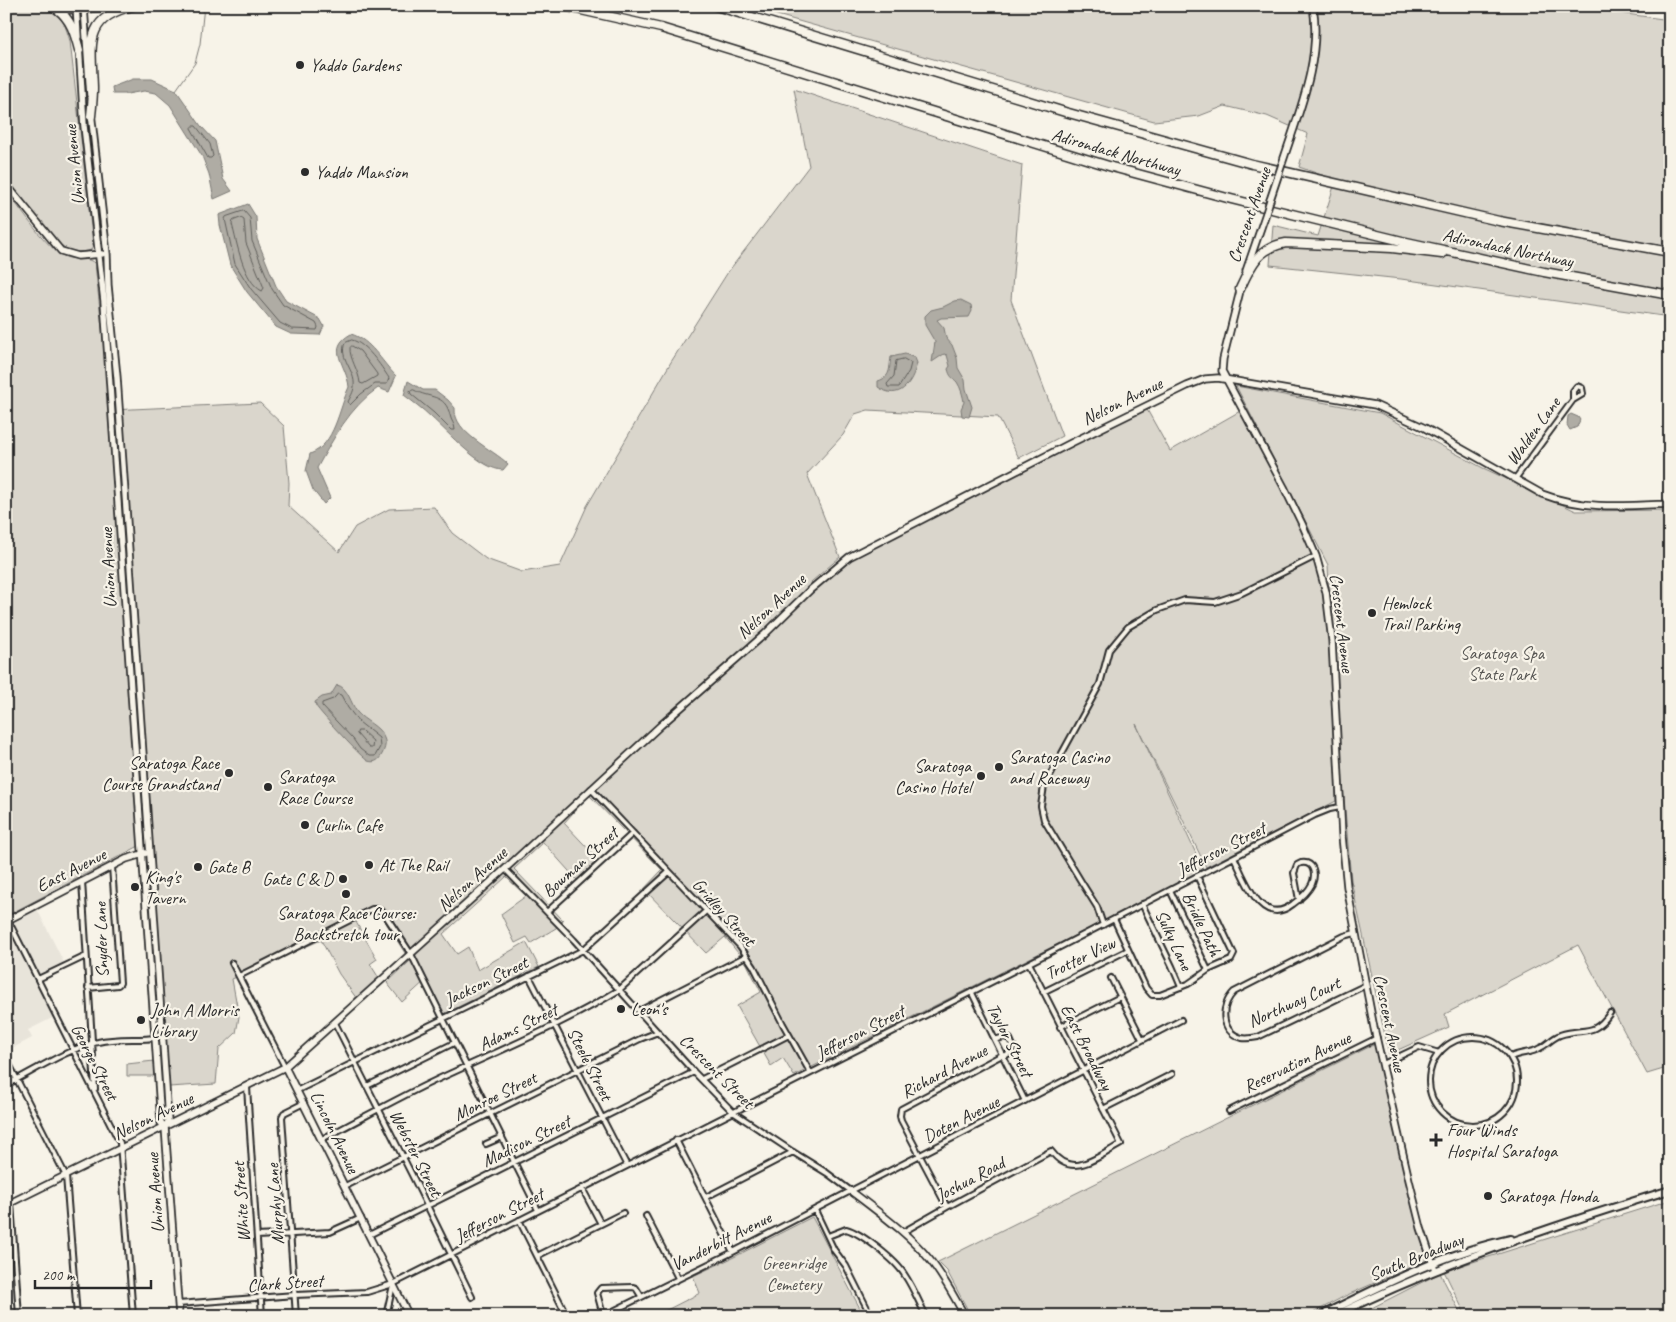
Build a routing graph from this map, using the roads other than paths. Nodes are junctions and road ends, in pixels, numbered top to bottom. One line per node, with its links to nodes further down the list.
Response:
1 (54, 6): 7 (highway); 8 (highway)
2 (120, 6): 7 (highway)
3 (134, 6): 9 (highway)
4 (563, 6): 14 (highway, Adirondack Northway)
5 (716, 6): 11 (highway, Adirondack Northway)
6 (1313, 6): 15 (street, Crescent Avenue, bridge)
7 (80, 7): 8 (street, Union Avenue); 9 (street, Union Avenue)
8 (79, 50): 13 (street, Union Avenue)
9 (91, 116): 12 (street, Union Avenue)
10 (6, 184): 13 (street)
11 (1670, 252)
12 (107, 254): 13 (street); 25 (street, Union Avenue)
13 (99, 255): 26 (street, Union Avenue)
14 (1488, 260): 15 (highway); 16 (highway, Adirondack Northway)
15 (1240, 289): 17 (street, Crescent Avenue)
16 (1670, 295)
17 (1226, 380): 19 (street, Nelson Avenue); 21 (street, Crescent Avenue); 22 (street, Nelson Avenue)
18 (1573, 400): 19 (street, Walden Lane)
19 (1515, 479): 20 (street, Nelson Avenue)
20 (1670, 504)
21 (1316, 556): 23 (street, Crescent Avenue); 40 (street)
22 (591, 789): 24 (street, Gridley Street); 29 (street, Nelson Avenue)
23 (1340, 808): 27 (street, Jefferson Street); 41 (street, Crescent Avenue)
24 (632, 833): 30 (street, Gridley Street); 37 (street, Bowman Street)
25 (150, 852): 26 (street, East Avenue); 71 (street, Union Avenue)
26 (143, 853): 28 (street, East Avenue); 70 (street, Union Avenue)
27 (1234, 857): 31 (street, Jefferson Street); 34 (street)
28 (112, 866): 32 (street, East Avenue); 56 (street, Snyder Lane)
29 (505, 869): 37 (street, Crescent Street); 44 (street, Nelson Avenue)
30 (669, 872): 36 (street, Gridley Street); 42 (street, Jackson Street)
31 (1197, 876): 33 (street, Jefferson Street); 49 (street)
32 (82, 882): 39 (street, East Avenue); 45 (street)
33 (1170, 890): 35 (street, Jefferson Street); 49 (street, Bridle Path)
34 (1298, 900): 34 (street)
35 (1142, 904): 38 (street, Jefferson Street); 55 (street, Sulky Lane)
36 (706, 910): 46 (street, Gridley Street); 57 (street, Adams Street)
37 (547, 912): 42 (street, Crescent Street)
38 (1114, 919): 40 (street, Jefferson Street); 43 (street)
39 (7, 920): 53 (street, George Street)
40 (1103, 924): 48 (street, Jefferson Street)
41 (1355, 934): 54 (street, Crescent Avenue); 54 (street, Northway Court)
42 (583, 950): 51 (street, Jackson Street); 57 (street, Crescent Street)
43 (1128, 950): 55 (street); 59 (street, Trotter View)
44 (411, 954): 50 (street); 63 (street); 65 (street, Nelson Avenue)
45 (86, 956): 53 (street); 56 (street)
46 (746, 956): 61 (street); 69 (street, Gridley Street)
47 (232, 962): 50 (street, Lincoln Avenue)
48 (1029, 963): 58 (street, Jefferson Street); 59 (street, East Broadway)
49 (1208, 970): 55 (street)
50 (239, 976): 84 (street, Lincoln Avenue)
51 (529, 976): 63 (street, Jackson Street); 66 (street, Steele Street)
52 (1111, 978): 60 (street)
53 (38, 979): 77 (street, George Street)
54 (1366, 985): 72 (street, Crescent Avenue)
55 (1180, 987)
56 (88, 988): 76 (street)
57 (619, 990): 61 (street, Crescent Street); 66 (street, Adams Street)
58 (970, 991): 74 (street, Taylor Street); 89 (street, Jefferson Street)
59 (1043, 992): 67 (street, East Broadway)
60 (1120, 997): 67 (street); 73 (street)
61 (639, 1011): 68 (street, Crescent Street)
62 (1610, 1013): 80 (street)
63 (442, 1018): 75 (street); 82 (street, Jackson Street)
64 (1181, 1020): 73 (street, Doten Avenue)
65 (335, 1023): 82 (street, Webster Street); 84 (street, Nelson Avenue)
66 (554, 1025): 85 (street, Adams Street); 86 (street, Steele Street)
67 (1060, 1027): 87 (street, East Broadway)
68 (658, 1032): 86 (street, Monroe Street); 88 (street, Crescent Street)
69 (789, 1035): 89 (street, Gridley Street); 92 (street)
70 (155, 1038): 71 (street); 76 (street); 106 (street, Union Avenue)
71 (163, 1038): 106 (street, Union Avenue)
72 (1377, 1038): 83 (street, Crescent Avenue); 102 (street, Reservation Avenue)
73 (1142, 1039): 87 (street, Doten Avenue)
74 (995, 1040): 79 (street, Taylor Street); 79 (street)
75 (454, 1043): 85 (street); 94 (street)
76 (92, 1044): 77 (street); 97 (street)
77 (74, 1051): 91 (street); 97 (street, George Street)
78 (1439, 1053): 80 (street); 80 (street); 83 (street)
79 (1002, 1056): 98 (street, Taylor Street); 114 (street, Richard Avenue)
80 (1511, 1057)
81 (6, 1058): 91 (street)
82 (354, 1062): 94 (street, Webster Street); 96 (street, Jackson Street)
83 (1382, 1064): 142 (street, Crescent Avenue)
84 (285, 1067): 95 (street, Nelson Avenue); 96 (street, Lincoln Avenue)
85 (466, 1067): 101 (street, Adams Street); 104 (street)
86 (578, 1070): 104 (street, Monroe Street); 105 (street, Steele Street)
87 (1083, 1070): 98 (street, Doten Avenue); 100 (street, East Broadway)
88 (694, 1072): 92 (street, Crescent Street); 105 (street, Madison Street)
89 (810, 1072): 103 (street, Jefferson Street)
90 (1172, 1074): 100 (street)
91 (17, 1079): 93 (street); 118 (street)
92 (702, 1079): 103 (street, Crescent Street)
93 (6, 1085)
94 (367, 1086): 101 (street, Webster Street)
95 (247, 1087): 106 (street, Nelson Avenue); 137 (street, White Street)
96 (298, 1090): 99 (street, Lincoln Avenue)
97 (95, 1092): 111 (street, George Street)
98 (1025, 1101): 114 (street, Doten Avenue)
99 (304, 1103): 108 (street, Lincoln Avenue); 135 (street, Murphy Lane)
100 (1104, 1109): 112 (street, East Broadway)
101 (379, 1110): 108 (street, Adams Street); 115 (street, Webster Street)
102 (1229, 1111)
103 (733, 1112): 109 (street, Jefferson Street); 113 (street, Crescent Street)
104 (490, 1114): 107 (street); 115 (street, Monroe Street)
105 (603, 1118): 116 (street, Madison Street); 117 (street, Steele Street)
106 (165, 1127): 111 (street, Nelson Avenue); 149 (street, Union Avenue)
107 (502, 1137): 110 (street); 116 (street)
108 (322, 1139): 119 (street, Lincoln Avenue)
109 (676, 1140): 117 (street, Jefferson Street); 123 (street)
110 (486, 1144)
111 (121, 1149): 118 (street, Nelson Avenue); 153 (street, George Street)
112 (1050, 1151): 126 (street, Joshua Road)
113 (793, 1152): 122 (street, Crescent Street); 123 (street)
114 (919, 1156): 122 (street, Doten Avenue); 126 (street)
115 (404, 1157): 119 (street, Monroe Street); 125 (street, Webster Street)
116 (514, 1162): 125 (street, Madison Street); 127 (street)
117 (627, 1166): 120 (street, Jefferson Street)
118 (66, 1176): 124 (street, Nelson Avenue); 152 (street)
119 (345, 1186): 131 (street, Lincoln Avenue)
120 (582, 1188): 127 (street, Jefferson Street); 133 (street)
121 (1670, 1190): 142 (main road, South Broadway)
122 (851, 1191): 128 (street, Vanderbilt Avenue); 134 (street, Crescent Street)
123 (706, 1197): 139 (street)
124 (9, 1204): 151 (street)
125 (427, 1205): 136 (street, Madison Street); 140 (street, Webster Street)
126 (947, 1207): 134 (street, Joshua Road)
127 (538, 1210): 132 (street, Jefferson Street)
128 (815, 1210): 138 (street); 139 (street, Vanderbilt Avenue)
129 (622, 1213): 133 (street)
130 (646, 1216): 143 (street)
131 (361, 1218): 135 (street); 136 (street, Lincoln Avenue)
132 (519, 1220): 140 (street, Jefferson Street); 141 (street)
133 (601, 1224): 141 (street)
134 (903, 1232): 163 (street, Crescent Street)
135 (290, 1234): 137 (street); 145 (street, Murphy Lane)
136 (369, 1235): 144 (street, Lincoln Avenue)
137 (257, 1236): 148 (street, White Street)
138 (828, 1236): 161 (street); 162 (street)
139 (733, 1252): 143 (street, Vanderbilt Avenue)
140 (451, 1254): 144 (street, Jefferson Street); 147 (street, Webster Street)
141 (537, 1256): 159 (street)
142 (1434, 1267): 164 (main road, South Broadway); 165 (main road, South Broadway)
143 (678, 1278): 146 (street, Vanderbilt Avenue)
144 (393, 1284): 145 (street, Clark Street); 150 (street, Lincoln Avenue); 157 (street)
145 (295, 1295): 148 (street, Clark Street); 156 (street, Murphy Lane)
146 (642, 1296): 160 (street, Vanderbilt Avenue); 160 (street)
147 (472, 1297)
148 (261, 1298): 149 (street, Clark Street); 155 (street, White Street)
149 (178, 1304): 154 (street, Union Avenue)
150 (408, 1314): 158 (street)
151 (20, 1316)
152 (77, 1316)
153 (133, 1316)
154 (179, 1316)
155 (262, 1316)
156 (296, 1316)
157 (385, 1316)
158 (399, 1316)
159 (568, 1316)
160 (603, 1316)
161 (871, 1316)
162 (926, 1316)
163 (965, 1316)
164 (1320, 1316)
165 (1334, 1316)

